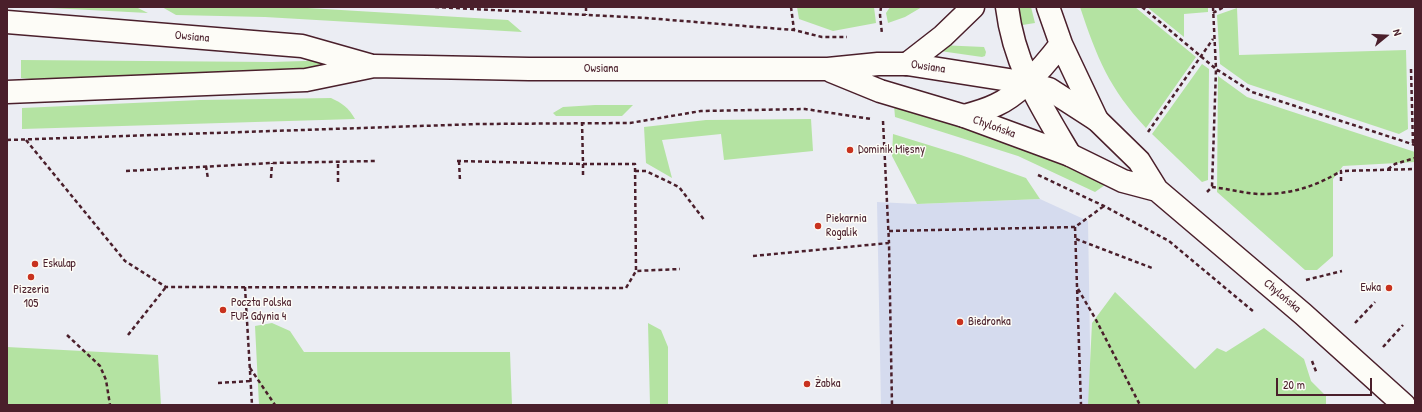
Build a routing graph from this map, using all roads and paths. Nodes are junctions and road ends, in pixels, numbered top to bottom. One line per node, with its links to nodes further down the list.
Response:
1 (435, 7): 12 (path)
2 (586, 7): 12 (path)
3 (881, 7): 15 (path)
4 (973, 7): 20 (street)
5 (1007, 7): 25 (street)
6 (1048, 7): 18 (street, Chylońska)
7 (1142, 7): 19 (path)
8 (1213, 7): 11 (path)
9 (1224, 7): 11 (path)
10 (790, 8): 14 (path)
11 (1213, 14): 17 (path)
12 (586, 15): 14 (path)
13 (7, 22): 21 (street, Owsiana)
14 (794, 30): 16 (path)
15 (882, 34)
16 (852, 37)
17 (1214, 38): 19 (path); 23 (path)
18 (1061, 44): 25 (street, Chylońska); 28 (street, Chylońska)
19 (1201, 57): 23 (path); 32 (path)
20 (907, 64): 22 (street, Owsiana); 25 (street, Owsiana)
21 (374, 66): 22 (street, Owsiana); 26 (street, Owsiana)
22 (828, 69): 27 (street, Owsiana)
23 (1216, 69): 35 (path); 55 (path)
24 (1411, 69): 35 (path)
25 (1028, 83): 27 (street, Chylońska); 28 (street, Chylońska); 36 (street)
26 (7, 92)
27 (964, 116): 36 (street, Chylońska)
28 (1097, 120): 56 (street, Chylońska)
29 (883, 121): 30 (path); 31 (path); 61 (path)
30 (582, 122): 34 (path); 41 (path)
31 (890, 123)
32 (1145, 137)
33 (7, 140): 34 (path)
34 (26, 140): 70 (path)
35 (1414, 145)
36 (1070, 155): 56 (street, Chylońska)
37 (1415, 158): 45 (path)
38 (376, 161): 39 (path)
39 (338, 162): 40 (path); 53 (path)
40 (272, 163): 42 (path); 49 (path)
41 (583, 164): 46 (path); 50 (path); 52 (path)
42 (206, 166): 44 (path); 51 (path)
43 (1415, 169): 45 (path)
44 (126, 170)
45 (1387, 170): 47 (path)
46 (635, 171): 59 (path); 67 (path)
47 (1341, 171): 54 (path); 55 (path)
48 (1034, 173): 58 (path)
49 (271, 178)
50 (583, 178)
51 (208, 179)
52 (460, 181)
53 (338, 182)
54 (1341, 182)
55 (1212, 187): 57 (path)
56 (1158, 190): 91 (street, Chylońska)
57 (1208, 192)
58 (1104, 206): 60 (path); 74 (path)
59 (705, 221)
60 (1075, 227): 61 (path); 62 (path)
61 (889, 232): 63 (path)
62 (1076, 239): 65 (path); 72 (path)
63 (889, 243): 64 (path); 88 (path)
64 (753, 256)
65 (1152, 268)
66 (680, 269): 67 (path)
67 (636, 271): 71 (path)
68 (1342, 271): 69 (path)
69 (1306, 280)
70 (166, 287): 71 (path); 78 (path)
71 (245, 287): 81 (path)
72 (1077, 288): 89 (path); 90 (path)
73 (1376, 302): 75 (path)
74 (1259, 316)
75 (1355, 323)
76 (1403, 325): 79 (path)
77 (67, 335): 85 (path)
78 (128, 335)
79 (1383, 347)
80 (1311, 360): 82 (path)
81 (250, 367): 83 (path); 87 (path)
82 (1317, 374)
83 (251, 381): 84 (path); 86 (path)
84 (218, 383)
85 (110, 405)
86 (252, 405)
87 (275, 405)
88 (892, 405)
89 (1081, 405)
90 (1140, 405)
91 (1404, 405)

